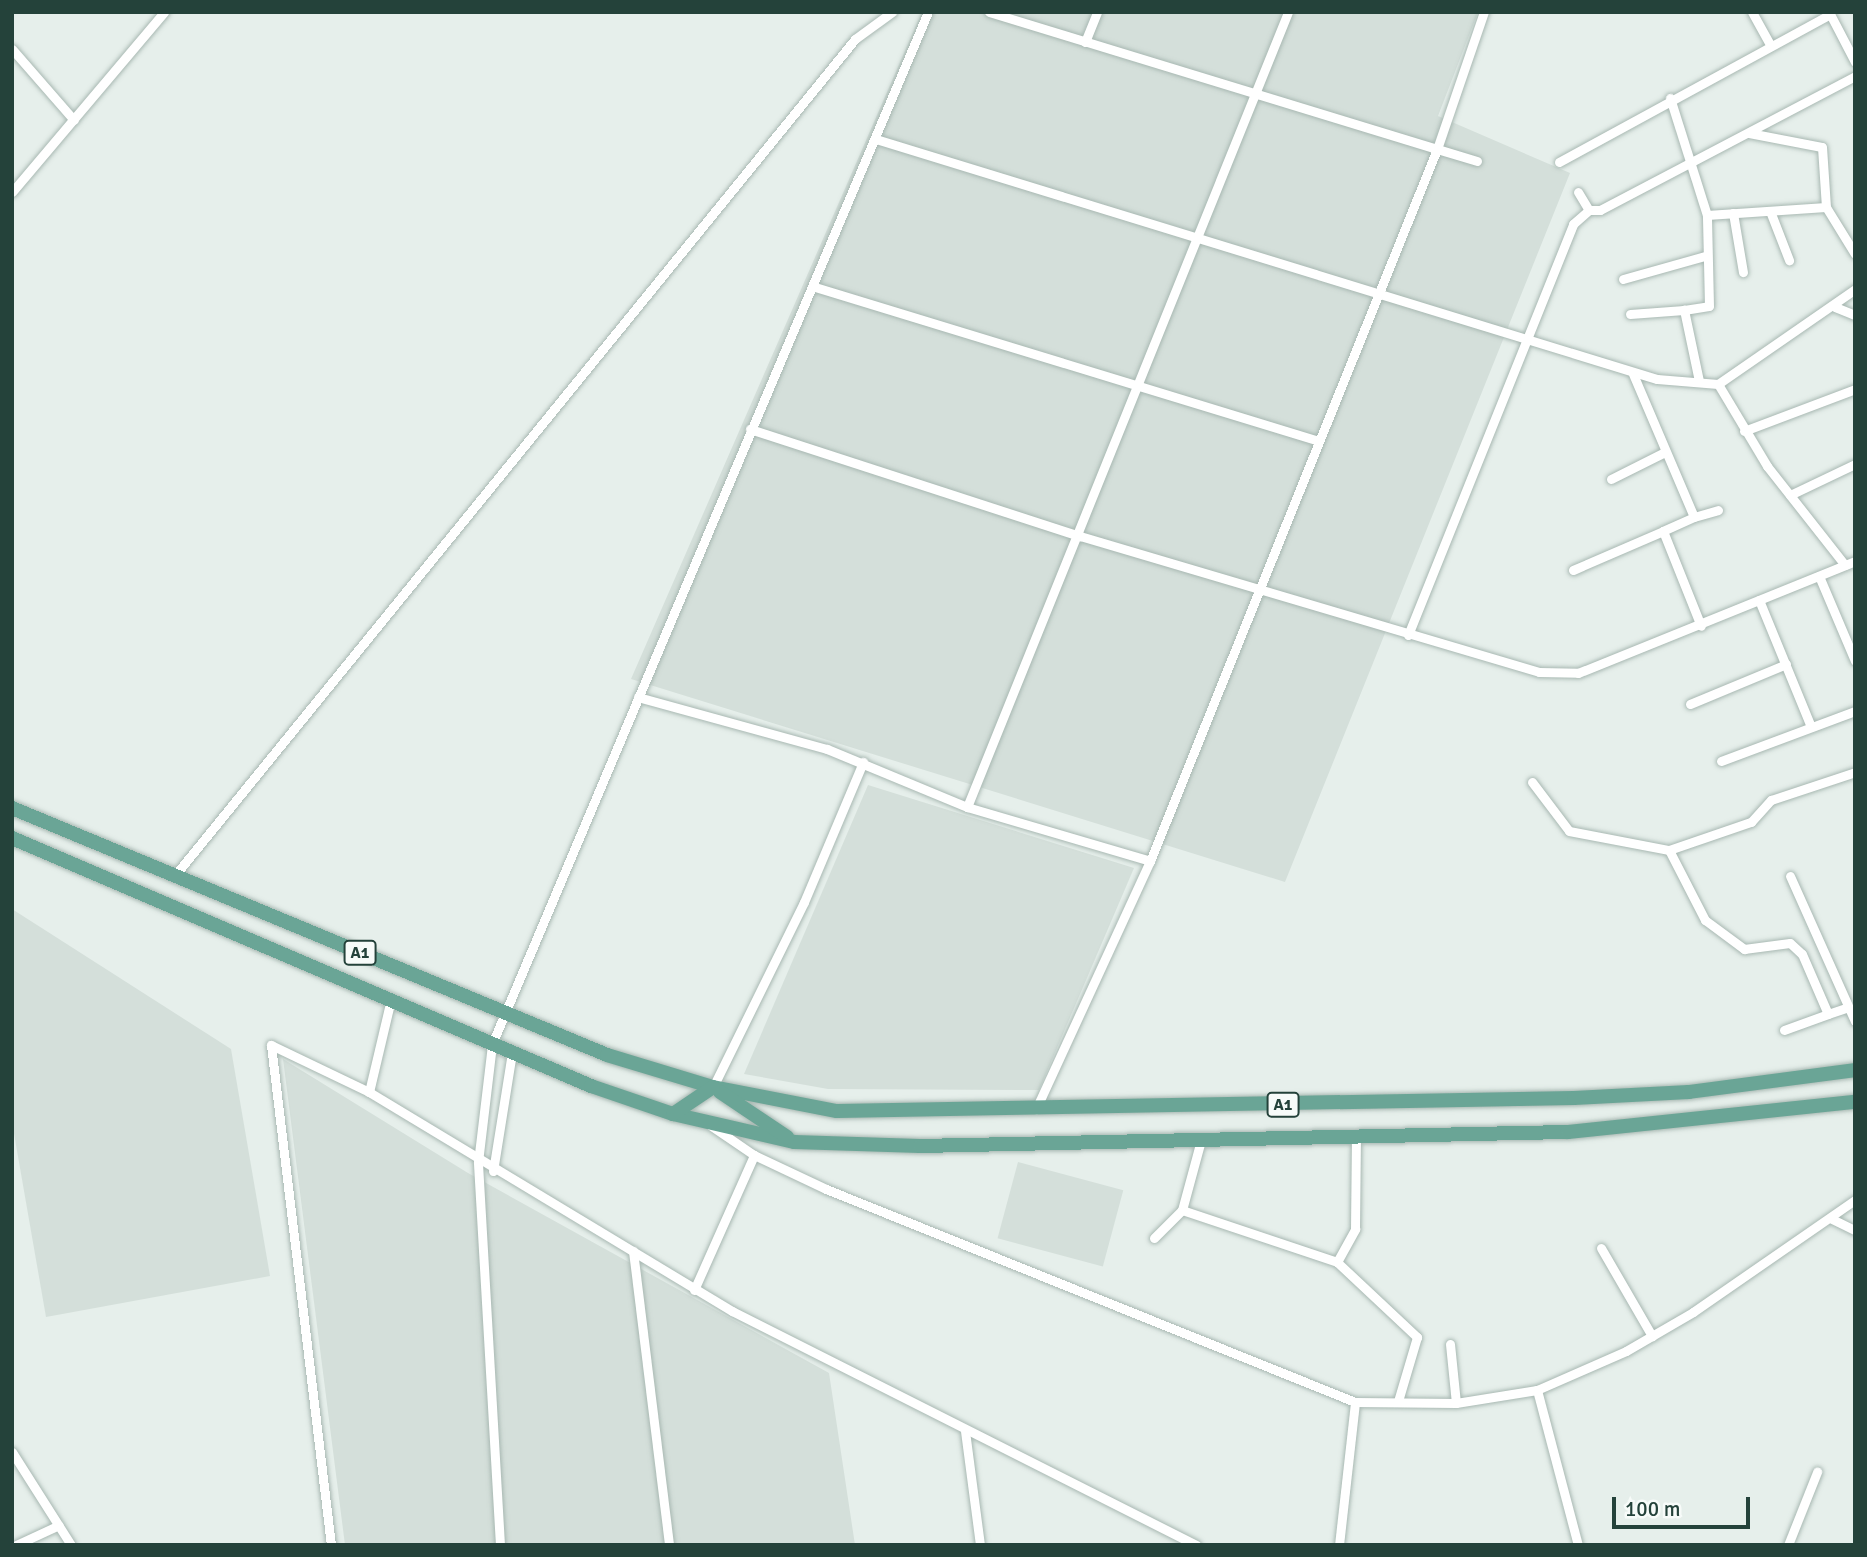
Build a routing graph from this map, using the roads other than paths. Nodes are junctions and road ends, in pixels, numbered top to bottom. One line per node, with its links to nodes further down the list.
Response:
1 (164, 12): 17 (street)
2 (892, 12): 85 (street)
3 (929, 12): 19 (street)
4 (989, 12): 10 (street)
5 (1097, 12): 10 (street)
6 (1288, 12): 15 (street)
7 (1484, 12): 20 (street)
8 (1752, 12): 11 (street)
9 (1830, 13): 11 (street); 13 (street)
10 (1085, 42): 15 (street)
11 (1770, 45): 16 (street)
12 (12, 49): 17 (street)
13 (1855, 62)
14 (1855, 76): 18 (street)
15 (1255, 97): 20 (street); 31 (street)
16 (1670, 98): 22 (street); 23 (street)
17 (74, 120): 24 (street)
18 (1749, 133): 23 (street); 26 (street)
19 (879, 140): 31 (street); 37 (street)
20 (1437, 149): 21 (street); 39 (street)
21 (1477, 161)
22 (1559, 162)
23 (1692, 162): 27 (street); 30 (street)
24 (12, 191)
25 (1578, 192): 27 (street)
26 (1826, 207): 28 (street); 32 (street)
27 (1589, 210): 44 (street)
28 (1770, 211): 29 (street); 34 (street)
29 (1733, 214): 30 (street); 35 (street)
30 (1707, 215): 33 (street)
31 (1199, 241): 39 (street); 48 (street)
32 (1855, 254)
33 (1706, 256): 36 (street); 41 (street)
34 (1789, 260)
35 (1743, 272)
36 (1623, 279)
37 (814, 287): 48 (street); 50 (street)
38 (1855, 289): 40 (street)
39 (1378, 294): 44 (street); 52 (street)
40 (1835, 307): 43 (street); 47 (street)
41 (1684, 310): 42 (street); 46 (street)
42 (1630, 314)
43 (1855, 315)
44 (1526, 341): 45 (street); 68 (street)
45 (1633, 374): 46 (street); 53 (street)
46 (1699, 381): 47 (street)
47 (1718, 384): 51 (street)
48 (1139, 386): 52 (street); 60 (street)
49 (1855, 389): 51 (street)
50 (750, 429): 60 (street); 72 (street)
51 (1744, 431): 56 (street)
52 (1319, 441): 65 (street)
53 (1665, 452): 55 (street); 58 (street)
54 (1855, 464): 56 (street)
55 (1611, 479)
56 (1790, 495): 62 (street)
57 (1718, 510): 58 (street)
58 (1694, 517): 59 (street)
59 (1663, 531): 63 (street); 67 (street)
60 (1080, 536): 65 (street); 80 (street)
61 (1855, 561): 62 (street)
62 (1844, 565): 64 (street)
63 (1573, 570)
64 (1819, 576): 66 (street); 69 (street)
65 (1257, 587): 68 (street); 84 (street)
66 (1759, 600): 67 (street); 71 (street)
67 (1700, 626): 68 (street)
68 (1408, 635)
69 (1850, 638): 70 (street)
70 (1855, 661)
71 (1786, 664): 73 (street); 75 (street)
72 (638, 697): 77 (street); 90 (street)
73 (1690, 704)
74 (1855, 711): 75 (street)
75 (1811, 727): 76 (street)
76 (1721, 761)
77 (863, 762): 80 (street); 96 (street)
78 (1855, 772): 83 (street)
79 (1532, 782): 83 (street)
80 (967, 807): 84 (street)
81 (12, 808): 85 (main road, A1)
82 (12, 838): 87 (main road, A1)
83 (1669, 850): 89 (street)
84 (1150, 861): 99 (street)
85 (176, 874): 90 (main road, A1)
86 (1790, 876): 88 (street)
87 (391, 999): 93 (main road, A1); 97 (street)
88 (1845, 1008): 89 (street); 91 (street)
89 (1828, 1014): 92 (street)
90 (504, 1017): 93 (street); 96 (main road, A1)
91 (1855, 1021)
92 (1784, 1030)
93 (492, 1044): 94 (main road, A1); 106 (street)
94 (512, 1053): 100 (main road, A1); 107 (street)
95 (1855, 1070): 99 (main road, A1)
96 (713, 1087): 99 (main road, A1); 100 (main road); 104 (main road, A1)
97 (369, 1092): 106 (street); 129 (street)
98 (1855, 1102): 102 (main road, A1)
99 (1036, 1109)
100 (673, 1114): 101 (main road, A1)
101 (705, 1122): 104 (main road, A1); 105 (street)
102 (1356, 1138): 103 (main road, A1); 115 (street)
103 (1201, 1140): 104 (main road, A1); 109 (street)
104 (794, 1142)
105 (754, 1155): 116 (street); 121 (street)
106 (478, 1162): 107 (street); 130 (street)
107 (493, 1171): 114 (street)
108 (1855, 1200): 110 (street)
109 (1182, 1210): 112 (street); 115 (street)
110 (1832, 1219): 111 (street); 117 (street)
111 (1855, 1230)
112 (1154, 1238)
113 (1601, 1248): 117 (street)
114 (633, 1251): 116 (street); 131 (street)
115 (1337, 1262): 120 (street)
116 (694, 1290): 123 (street)
117 (1652, 1336): 119 (street)
118 (1450, 1343): 122 (street)
119 (1537, 1390): 122 (street); 135 (street)
120 (1398, 1401): 121 (street); 122 (street)
121 (1355, 1402): 134 (street)
122 (1456, 1404)
123 (965, 1431): 132 (street); 133 (street)
124 (12, 1452): 126 (street)
125 (1817, 1472): 136 (street)
126 (59, 1525): 127 (street); 128 (street)
127 (16, 1545)
128 (71, 1545)
129 (331, 1545)
130 (500, 1545)
131 (669, 1545)
132 (980, 1545)
133 (1196, 1545)
134 (1339, 1545)
135 (1578, 1545)
136 (1788, 1545)

